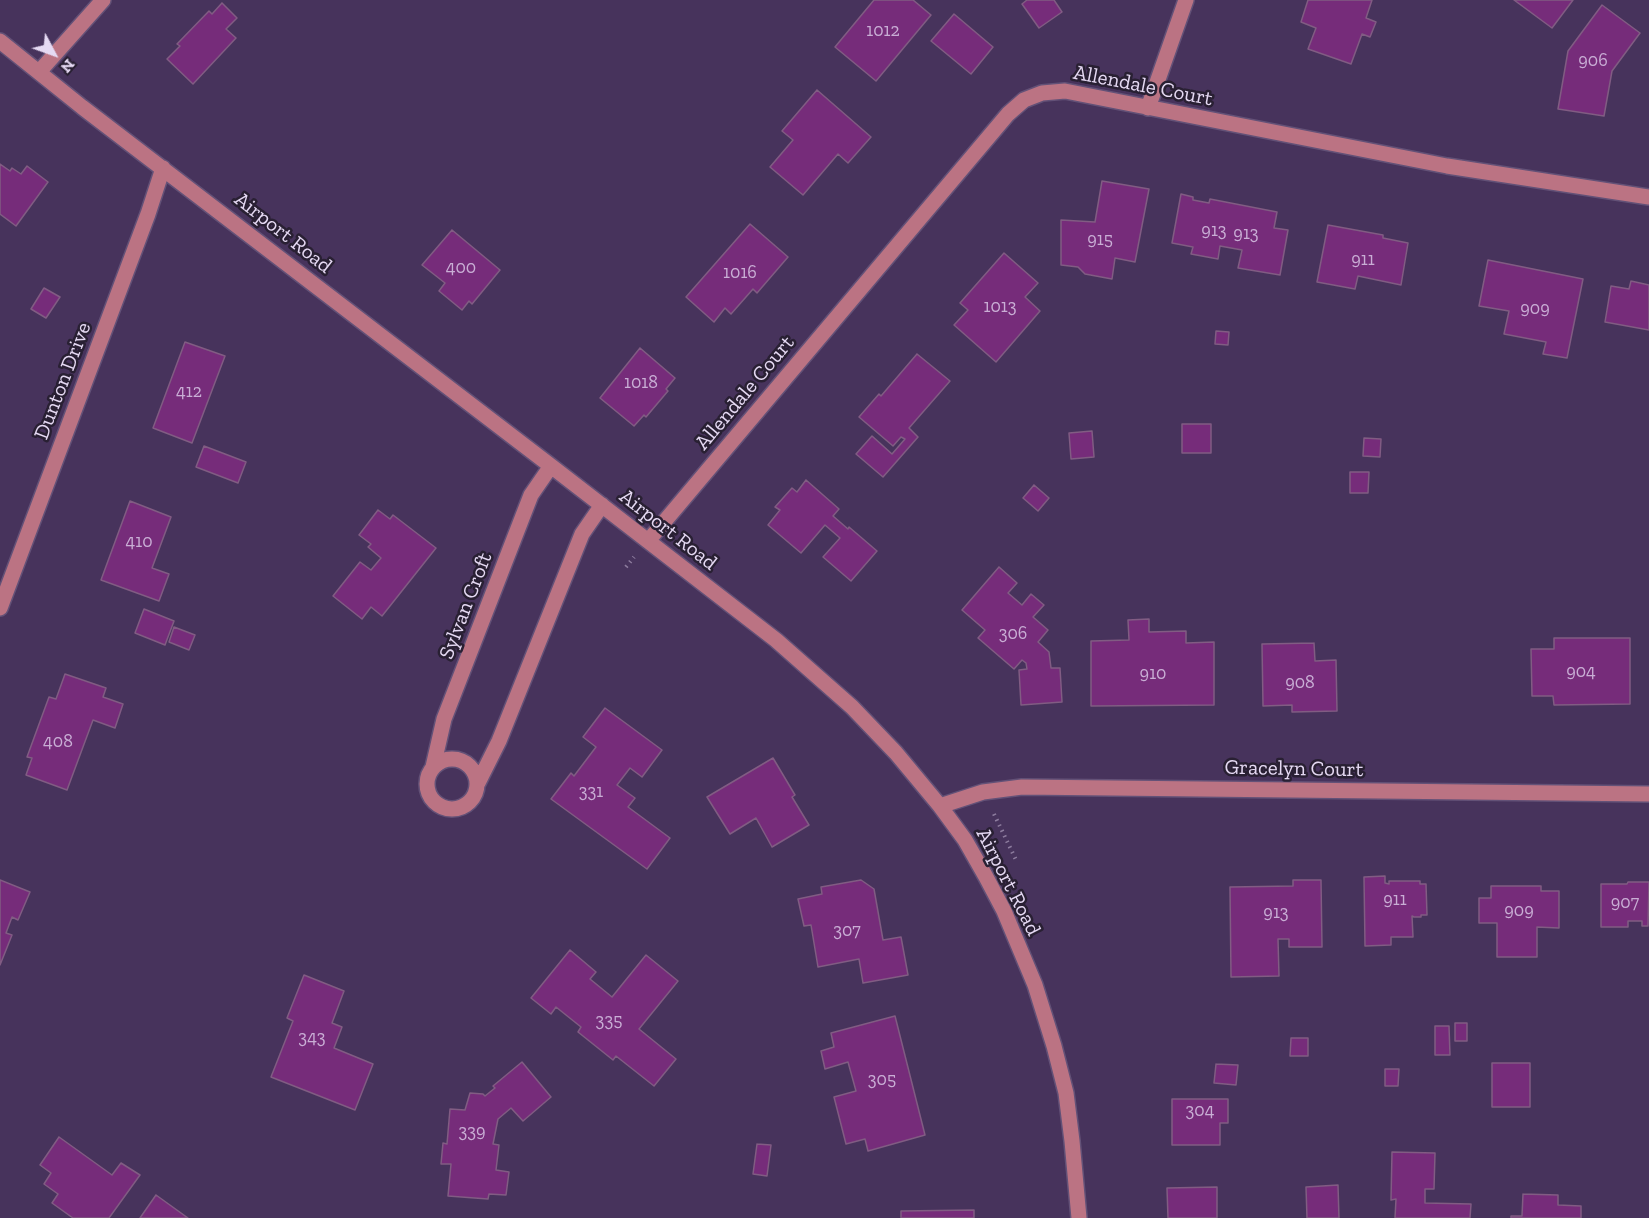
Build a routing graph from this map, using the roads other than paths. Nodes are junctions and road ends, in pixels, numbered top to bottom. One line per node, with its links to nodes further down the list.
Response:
1 (103, 0): 4 (street)
2 (1186, 0): 5 (street)
3 (0, 41): 4 (street, Airport Road)
4 (39, 72): 6 (street, Airport Road)
5 (1148, 108): 7 (street, Allendale Court); 10 (street, Allendale Court)
6 (163, 168): 8 (street, Airport Road); 11 (street, Dunton Drive)
7 (1649, 197)
8 (551, 466): 9 (street, Airport Road); 12 (street, Sylvan Croft)
9 (602, 505): 10 (street, Airport Road); 13 (street, Sylvan Croft)
10 (648, 541): 15 (street, Airport Road)
11 (0, 608)
12 (433, 767): 13 (street); 13 (street, Sylvan Croft)
13 (478, 783)
14 (1649, 794): 15 (street, Gracelyn Court)
15 (940, 806): 16 (street, Airport Road)
16 (1079, 1218)

